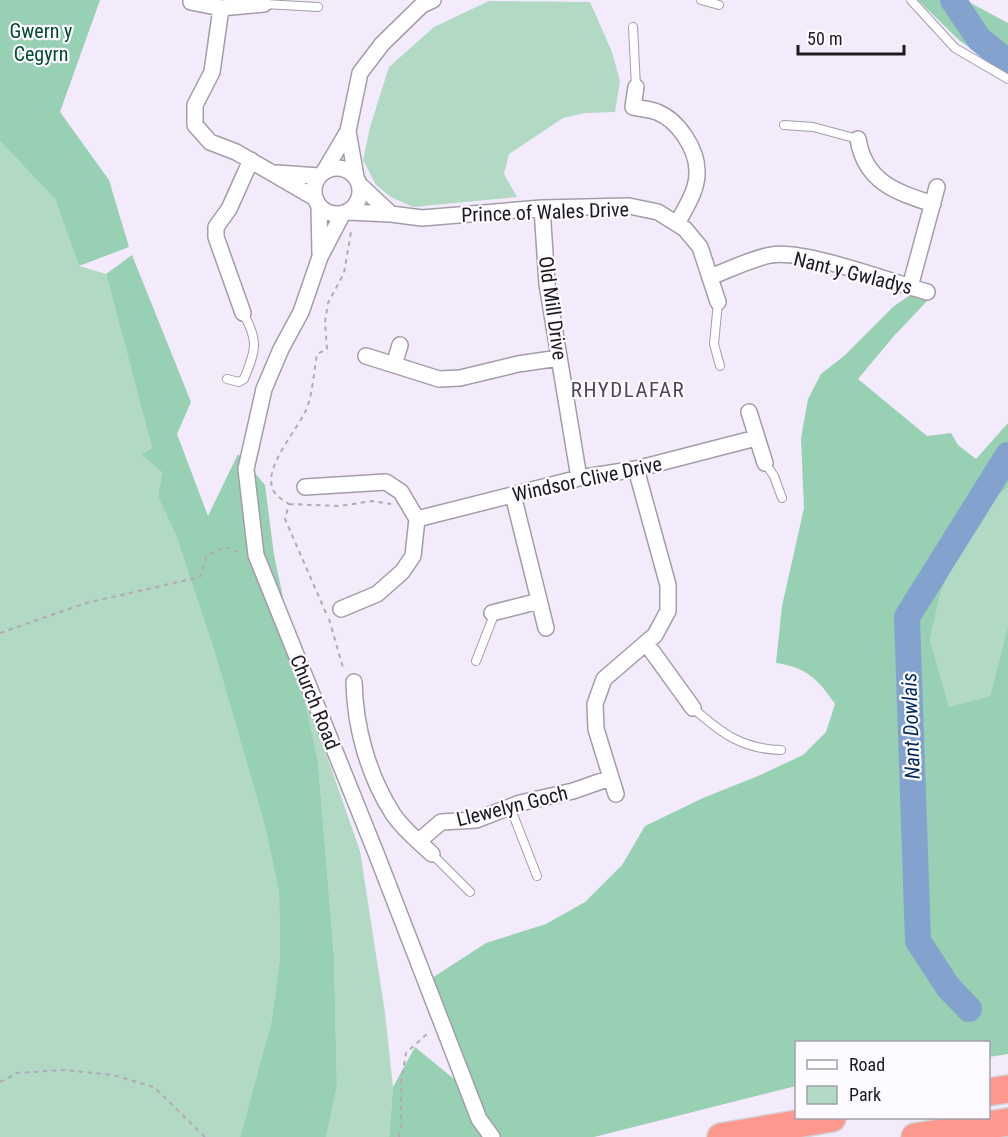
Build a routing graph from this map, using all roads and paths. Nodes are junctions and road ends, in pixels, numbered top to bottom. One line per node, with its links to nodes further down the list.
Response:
1 (432, 0): 13 (street)
2 (701, 0): 6 (lane)
3 (911, 0): 10 (lane)
4 (191, 2): 8 (street)
5 (264, 4): 7 (lane); 8 (street)
6 (720, 5)
7 (318, 7)
8 (221, 8): 15 (street)
9 (633, 27): 11 (lane)
10 (1008, 79)
11 (636, 87): 25 (street)
12 (784, 125): 14 (lane)
13 (348, 130): 17 (street); 18 (street)
14 (858, 140): 21 (street)
15 (251, 160): 16 (street); 31 (street)
16 (274, 173): 17 (street); 20 (street)
17 (322, 173): 18 (street); 20 (street)
18 (358, 181): 23 (street); 24 (street)
19 (938, 187): 21 (street)
20 (317, 202): 23 (street); 26 (street, Church Road)
21 (933, 204): 28 (street)
22 (542, 208): 24 (street, Prince of Wales Drive); 25 (street, Prince of Wales Drive); 34 (street, Old Mill Drive)
23 (351, 212): 24 (street, Prince of Wales Drive); 26 (street, Church Road); 46 (path)
24 (391, 214)
25 (677, 224): 27 (street, Prince of Wales Drive)
26 (320, 257): 48 (street, Church Road)
27 (710, 277): 28 (street, Nant y Gwladys); 30 (street, Prince of Wales Drive)
28 (910, 287): 29 (street, Nant y Gwladys)
29 (927, 292)
30 (718, 302): 36 (lane)
31 (243, 313): 37 (lane)
32 (400, 345): 35 (street)
33 (366, 356): 35 (street)
34 (559, 358): 35 (street); 42 (street, Old Mill Drive)
35 (394, 364)
36 (720, 366)
37 (227, 379)
38 (749, 412): 39 (street)
39 (756, 438): 40 (street); 41 (street, Windsor Clive Drive)
40 (765, 463): 45 (lane)
41 (636, 469): 42 (street, Windsor Clive Drive); 54 (street)
42 (579, 478): 44 (street, Windsor Clive Drive)
43 (305, 487): 47 (street)
44 (513, 495): 47 (street, Windsor Clive Drive); 49 (street)
45 (782, 498)
46 (289, 504): 47 (path); 56 (path)
47 (413, 513): 50 (street)
48 (259, 562): 53 (path); 66 (street, Church Road)
49 (539, 601): 51 (street); 52 (street)
50 (341, 609)
51 (492, 613): 55 (lane)
52 (546, 628)
53 (0, 633)
54 (646, 643): 57 (street); 59 (street)
55 (476, 661)
56 (354, 682): 62 (street)
57 (693, 708): 58 (lane)
58 (781, 750)
59 (610, 777): 60 (street); 61 (street, Llewelyn Goch)
60 (616, 794)
61 (510, 807): 62 (street, Llewelyn Goch); 64 (lane)
62 (419, 841): 63 (street)
63 (432, 854): 65 (lane)
64 (537, 876)
65 (470, 892)
66 (441, 1021): 73 (path); 74 (street, Church Road)
67 (0, 1082): 72 (path)
68 (1008, 1089): 69 (highway)
69 (990, 1092)
70 (826, 1119): 75 (highway)
71 (1008, 1122): 76 (highway)
72 (205, 1137)
73 (399, 1137)
74 (492, 1137)
75 (721, 1137)
76 (915, 1137)

